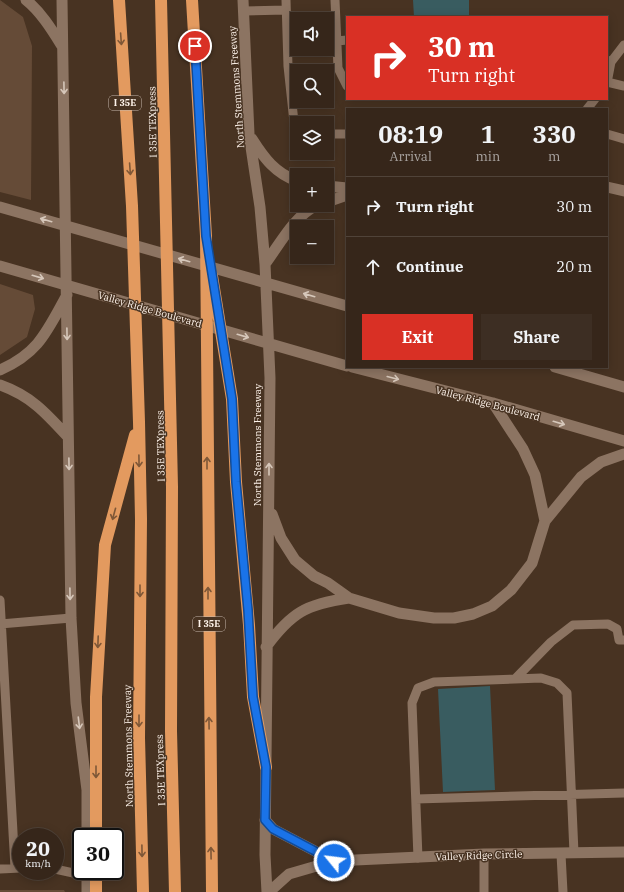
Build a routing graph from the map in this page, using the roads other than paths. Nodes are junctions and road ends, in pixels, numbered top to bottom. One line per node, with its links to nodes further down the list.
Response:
1 (26, 0): 13 (main road)
2 (62, 0): 13 (main road)
3 (119, 0): 48 (highway, North Stemmons Freeway / I 35E, one-way to 48)
4 (161, 0): 82 (highway, I 35E TEXpress)
5 (192, 0): 36 (highway, I 35E)
6 (286, 0): 9 (lane)
7 (335, 0): 11 (lane)
8 (243, 5): 9 (lane); 22 (main road, North Stemmons Freeway)
9 (286, 10): 21 (lane)
10 (346, 40): 11 (lane)
11 (337, 41): 17 (lane)
12 (624, 45): 14 (lane)
13 (63, 49): 39 (main road, one-way to 39)
14 (609, 61): 15 (lane)
15 (608, 72)
16 (608, 83): 18 (lane)
17 (346, 84)
18 (624, 86)
19 (594, 100): 20 (lane)
20 (588, 108)
21 (293, 116)
22 (249, 134): 27 (main road); 37 (main road, North Stemmons Freeway)
23 (334, 134): 24 (lane)
24 (346, 134)
25 (608, 134): 26 (lane)
26 (624, 139)
27 (290, 177)
28 (334, 187): 30 (main road)
29 (608, 187): 31 (main road)
30 (346, 188)
31 (624, 190)
32 (346, 195): 33 (main road)
33 (334, 200)
34 (0, 207): 40 (main road, one-way to 34)
35 (306, 212): 37 (main road)
36 (206, 236): 61 (highway); 83 (highway, I 35E, one-way to 36)
37 (265, 264): 52 (main road, North Stemmons Freeway, one-way to 37)
38 (0, 266): 41 (main road, Valley Ridge Boulevard, one-way to 41)
39 (67, 295): 44 (main road); 49 (main road, one-way to 49)
40 (346, 306)
41 (346, 366)
42 (355, 368): 47 (main road, Valley Ridge Boulevard, one-way to 47)
43 (558, 368): 46 (main road)
44 (0, 370)
45 (0, 385): 49 (main road)
46 (624, 386)
47 (493, 403): 50 (main road, Valley Ridge Boulevard, one-way to 50); 53 (main road)
48 (139, 422): 68 (highway, one-way to 68); 81 (highway, North Stemmons Freeway / I 35E, one-way to 81)
49 (68, 437): 56 (main road, one-way to 56)
50 (624, 441)
51 (624, 454): 53 (main road)
52 (269, 508): 54 (main road); 59 (main road, North Stemmons Freeway)
53 (545, 521): 54 (main road)
54 (349, 598): 59 (main road)
55 (0, 600): 57 (lane)
56 (71, 618): 57 (lane); 67 (main road, one-way to 67)
57 (0, 624): 66 (lane)
58 (624, 640): 60 (lane)
59 (266, 647): 61 (main road, North Stemmons Freeway)
60 (515, 678): 63 (lane); 64 (lane)
61 (266, 767): 65 (main road, North Stemmons Freeway)
62 (624, 793): 63 (lane)
63 (571, 794): 64 (lane); 70 (lane)
64 (416, 799): 73 (lane)
65 (265, 820): 74 (main road, Valley Ridge Circle); 84 (main road, North Stemmons Freeway)
66 (15, 828)
67 (87, 828)
68 (96, 828)
69 (624, 852): 70 (main road, Valley Ridge Circle)
70 (574, 853): 72 (main road, Valley Ridge Circle)
71 (484, 854): 72 (main road, Valley Ridge Circle); 73 (main road, Valley Ridge Circle); 85 (lane)
72 (561, 854): 86 (lane)
73 (418, 858): 74 (main road, Valley Ridge Circle)
74 (334, 861): 84 (main road, Valley Ridge Circle)
75 (12, 868): 76 (lane)
76 (0, 869)
77 (89, 880): 79 (main road)
78 (92, 880): 80 (highway)
79 (88, 892)
80 (96, 892)
81 (143, 892)
82 (175, 892)
83 (212, 892)
84 (268, 892)
85 (484, 892)
86 (563, 892)

